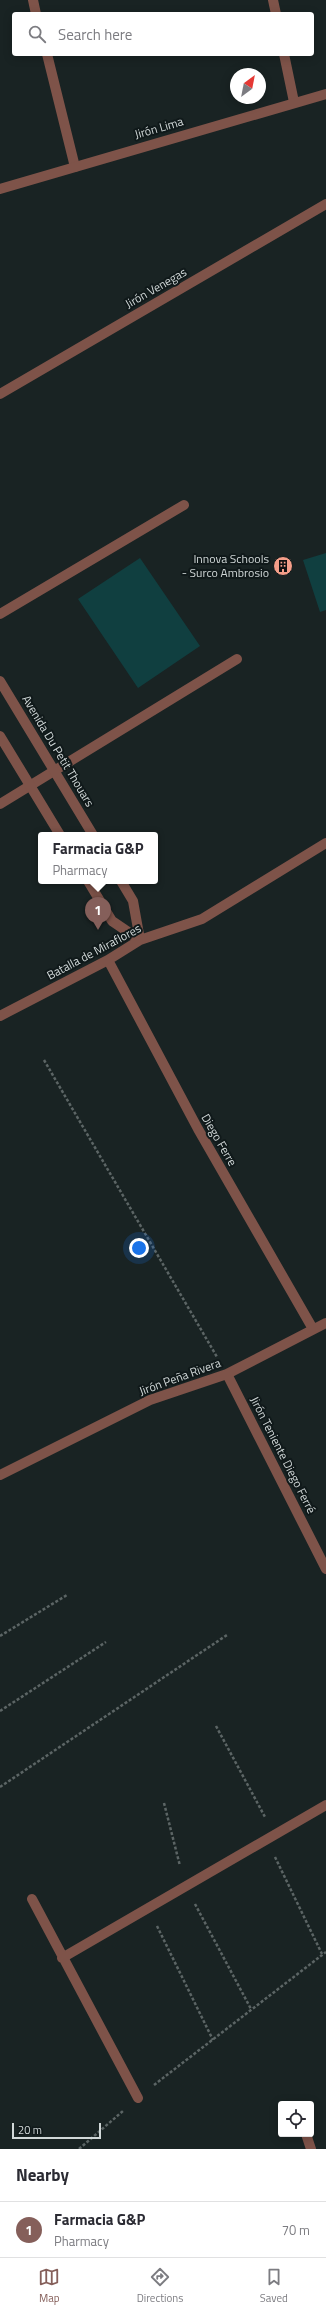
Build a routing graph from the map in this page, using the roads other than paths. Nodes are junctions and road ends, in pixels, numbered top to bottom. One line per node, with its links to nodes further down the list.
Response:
1 (33, 0): 3 (street)
2 (273, 0): 4 (street)
3 (36, 12)
4 (276, 12)
5 (47, 56): 9 (street)
6 (284, 56): 8 (street)
7 (326, 94): 8 (street, Jirón Lima)
8 (294, 102): 9 (street, Jirón Lima)
9 (74, 167): 10 (street, Jirón Lima)
10 (0, 189)
11 (326, 204): 12 (street, Jirón Venegas)
12 (0, 394)
13 (184, 504): 14 (street)
14 (0, 614)
15 (237, 658): 18 (street)
16 (0, 681): 18 (street, Avenida Du Petit Thouars)
17 (0, 736): 19 (street)
18 (55, 770): 19 (street); 22 (street, Avenida Du Petit Thouars)
19 (30, 786): 20 (street); 21 (street)
20 (0, 804)
21 (58, 832)
22 (91, 832)
23 (326, 843): 26 (street, Batalla de Miraflores)
24 (90, 884): 26 (street)
25 (123, 884): 26 (street)
26 (140, 940): 27 (street, Batalla de Miraflores)
27 (108, 960): 28 (street, Batalla de Miraflores); 30 (street, Diego Ferre)
28 (0, 1016)
29 (326, 1323): 30 (street, Jirón Peña Rivera)
30 (313, 1329): 31 (street, Jirón Peña Rivera)
31 (227, 1374): 32 (street, Jirón Peña Rivera); 33 (street, Jirón Teniente Diego Ferré)
32 (0, 1475)
33 (326, 1569)
34 (326, 1805): 36 (street)
35 (32, 1899): 36 (street)
36 (62, 1958): 37 (street)
37 (138, 2098)
38 (307, 2137): 39 (street)
39 (311, 2149)

